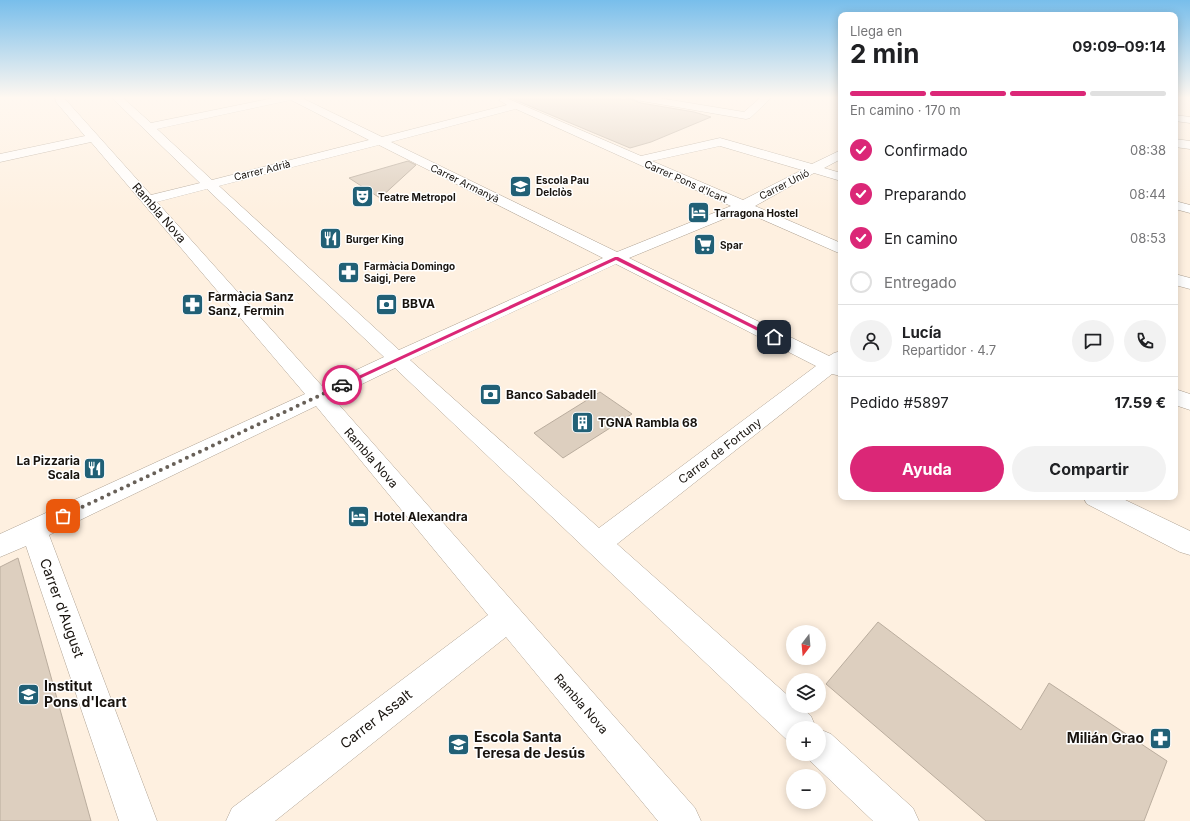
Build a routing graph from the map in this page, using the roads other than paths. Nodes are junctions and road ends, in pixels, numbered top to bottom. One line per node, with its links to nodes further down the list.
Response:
1 (92, 135): 6 (street, Rambla Nova)
2 (157, 135): 15 (street)
3 (370, 135): 7 (street, Carrer Armanyà)
4 (399, 135): 7 (street, Carrer Adrià)
5 (583, 135): 12 (street, Carrer Pons d'Icart)
6 (94, 138): 11 (street); 16 (street, Rambla Nova)
7 (380, 140): 15 (street, Carrer Adrià); 21 (street, Carrer Armanyà)
8 (1178, 143): 9 (street)
9 (1190, 145)
10 (838, 156): 13 (street, Carrer Unió)
11 (0, 158)
12 (639, 160): 13 (street); 17 (street, Carrer Pons d'Icart)
13 (815, 169): 14 (street); 17 (street, Carrer Unió)
14 (838, 176)
15 (209, 184): 16 (street, Carrer Adrià); 24 (street)
16 (148, 200): 26 (street, Rambla Nova)
17 (743, 206): 20 (street, Carrer Pons d'Icart); 21 (street, Carrer Unió)
18 (1178, 206): 19 (street)
19 (1190, 209)
20 (838, 248)
21 (616, 258): 24 (street, Carrer Unió); 25 (street, Carrer Armanyà)
22 (1178, 280): 23 (street)
23 (1190, 284)
24 (398, 359): 26 (street, Carrer Unió); 31 (street)
25 (838, 364): 31 (street, Carrer de Fortuny)
26 (319, 396): 30 (street, Carrer Unió); 34 (street, Rambla Nova)
27 (1178, 397): 28 (street)
28 (1190, 403)
29 (1102, 500): 32 (street)
30 (34, 530): 33 (street, Carrer Unió); 37 (street, Carrer d'August)
31 (598, 544): 35 (street)
32 (1190, 544)
33 (0, 546)
34 (508, 617): 38 (street, Carrer Assalt); 39 (street, Rambla Nova)
35 (791, 721)
36 (826, 752): 40 (street)
37 (138, 821)
38 (245, 821)
39 (682, 821)
40 (900, 821)

